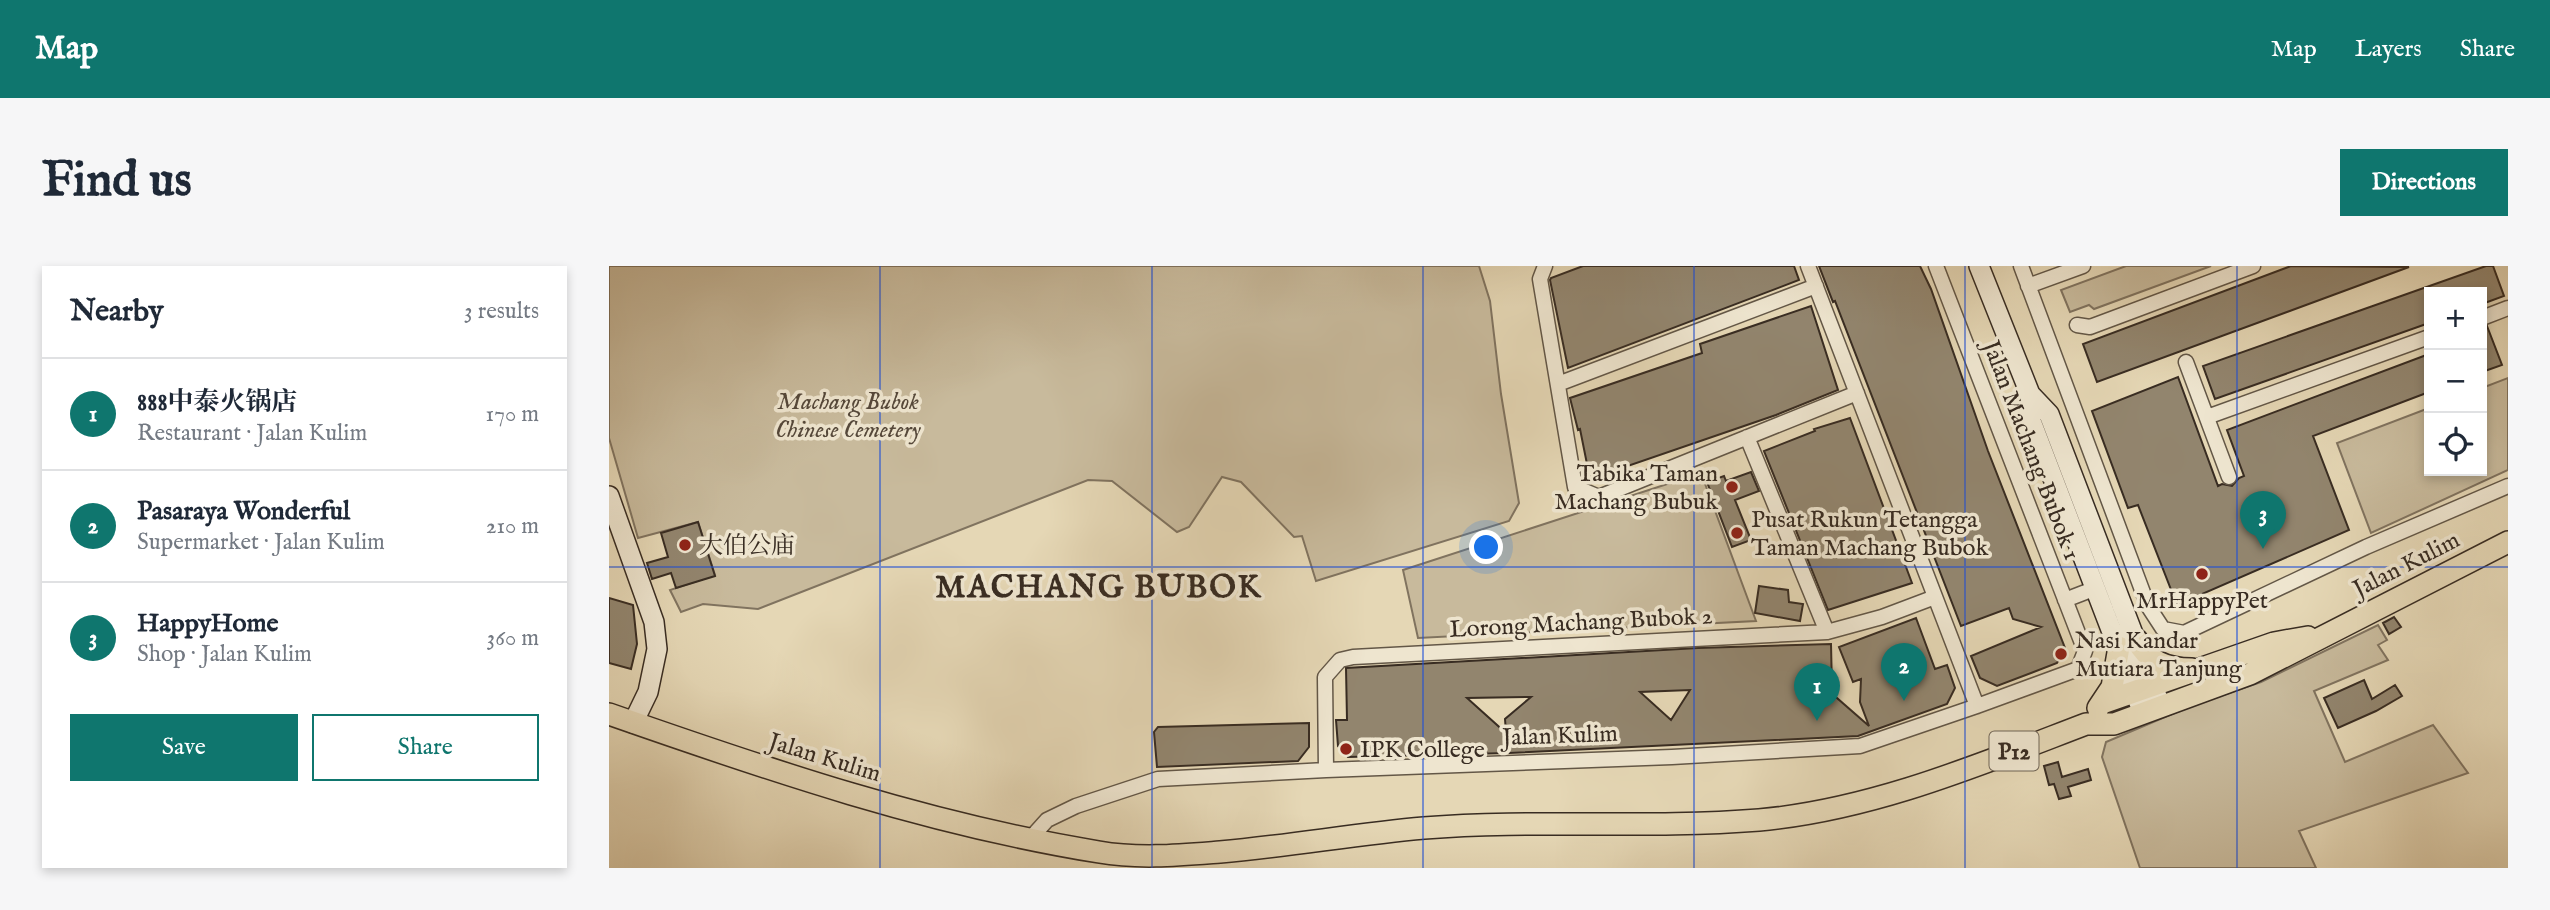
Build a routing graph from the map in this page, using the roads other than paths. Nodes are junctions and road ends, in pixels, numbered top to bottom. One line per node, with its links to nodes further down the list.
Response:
1 (1545, 266): 15 (street)
2 (1808, 266): 8 (street)
3 (1936, 266): 27 (street, Jalan Machang Bubok 1)
4 (1979, 266): 18 (main road)
5 (2021, 266): 9 (street)
6 (2083, 266): 9 (street)
7 (2253, 266): 12 (street)
8 (1816, 286): 15 (street); 16 (street)
9 (2028, 286): 17 (street)
10 (2508, 309): 11 (street)
11 (2487, 316)
12 (2077, 325)
13 (2424, 339): 19 (street)
14 (2186, 362): 19 (street)
15 (1558, 384): 20 (street)
16 (1857, 393): 20 (street); 26 (street)
17 (2073, 404): 18 (street); 22 (street, Jalan Kulim)
18 (2040, 417): 25 (main road); 30 (main road)
19 (2207, 417): 21 (street)
20 (1748, 437): 28 (street)
21 (2229, 477)
22 (2508, 486)
23 (609, 496): 38 (main road)
24 (2508, 542): 29 (main road, Jalan Kulim / P12)
25 (2096, 587): 27 (street); 30 (main road)
26 (1935, 597): 28 (street, Lorong Machang Bubok 2); 35 (street)
27 (2065, 600): 31 (street, Jalan Machang Bubok 1)
28 (1827, 632): 40 (street, Lorong Machang Bubok 2)
29 (2327, 634): 32 (main road, Jalan Kulim / P12); 36 (main road, Jalan Kulim / P12)
30 (2128, 643): 32 (main road); 33 (main road); 34 (main road)
31 (2085, 651): 35 (street, Jalan Kulim)
32 (2198, 670): 33 (main road, Jalan Kulim / P12)
33 (2145, 689): 34 (main road, Jalan Kulim / P12); 36 (main road)
34 (2102, 703): 39 (main road)
35 (1977, 706): 40 (street, Jalan Kulim)
36 (2152, 710): 39 (main road, Jalan Kulim / P12)
37 (609, 714): 38 (main road, Jalan Kulim / P12)
38 (633, 723): 41 (main road, Jalan Kulim / P12)
39 (2086, 724): 41 (main road, Jalan Kulim / P12)
40 (1326, 770): 41 (street, Jalan Kulim)
41 (1028, 841)

